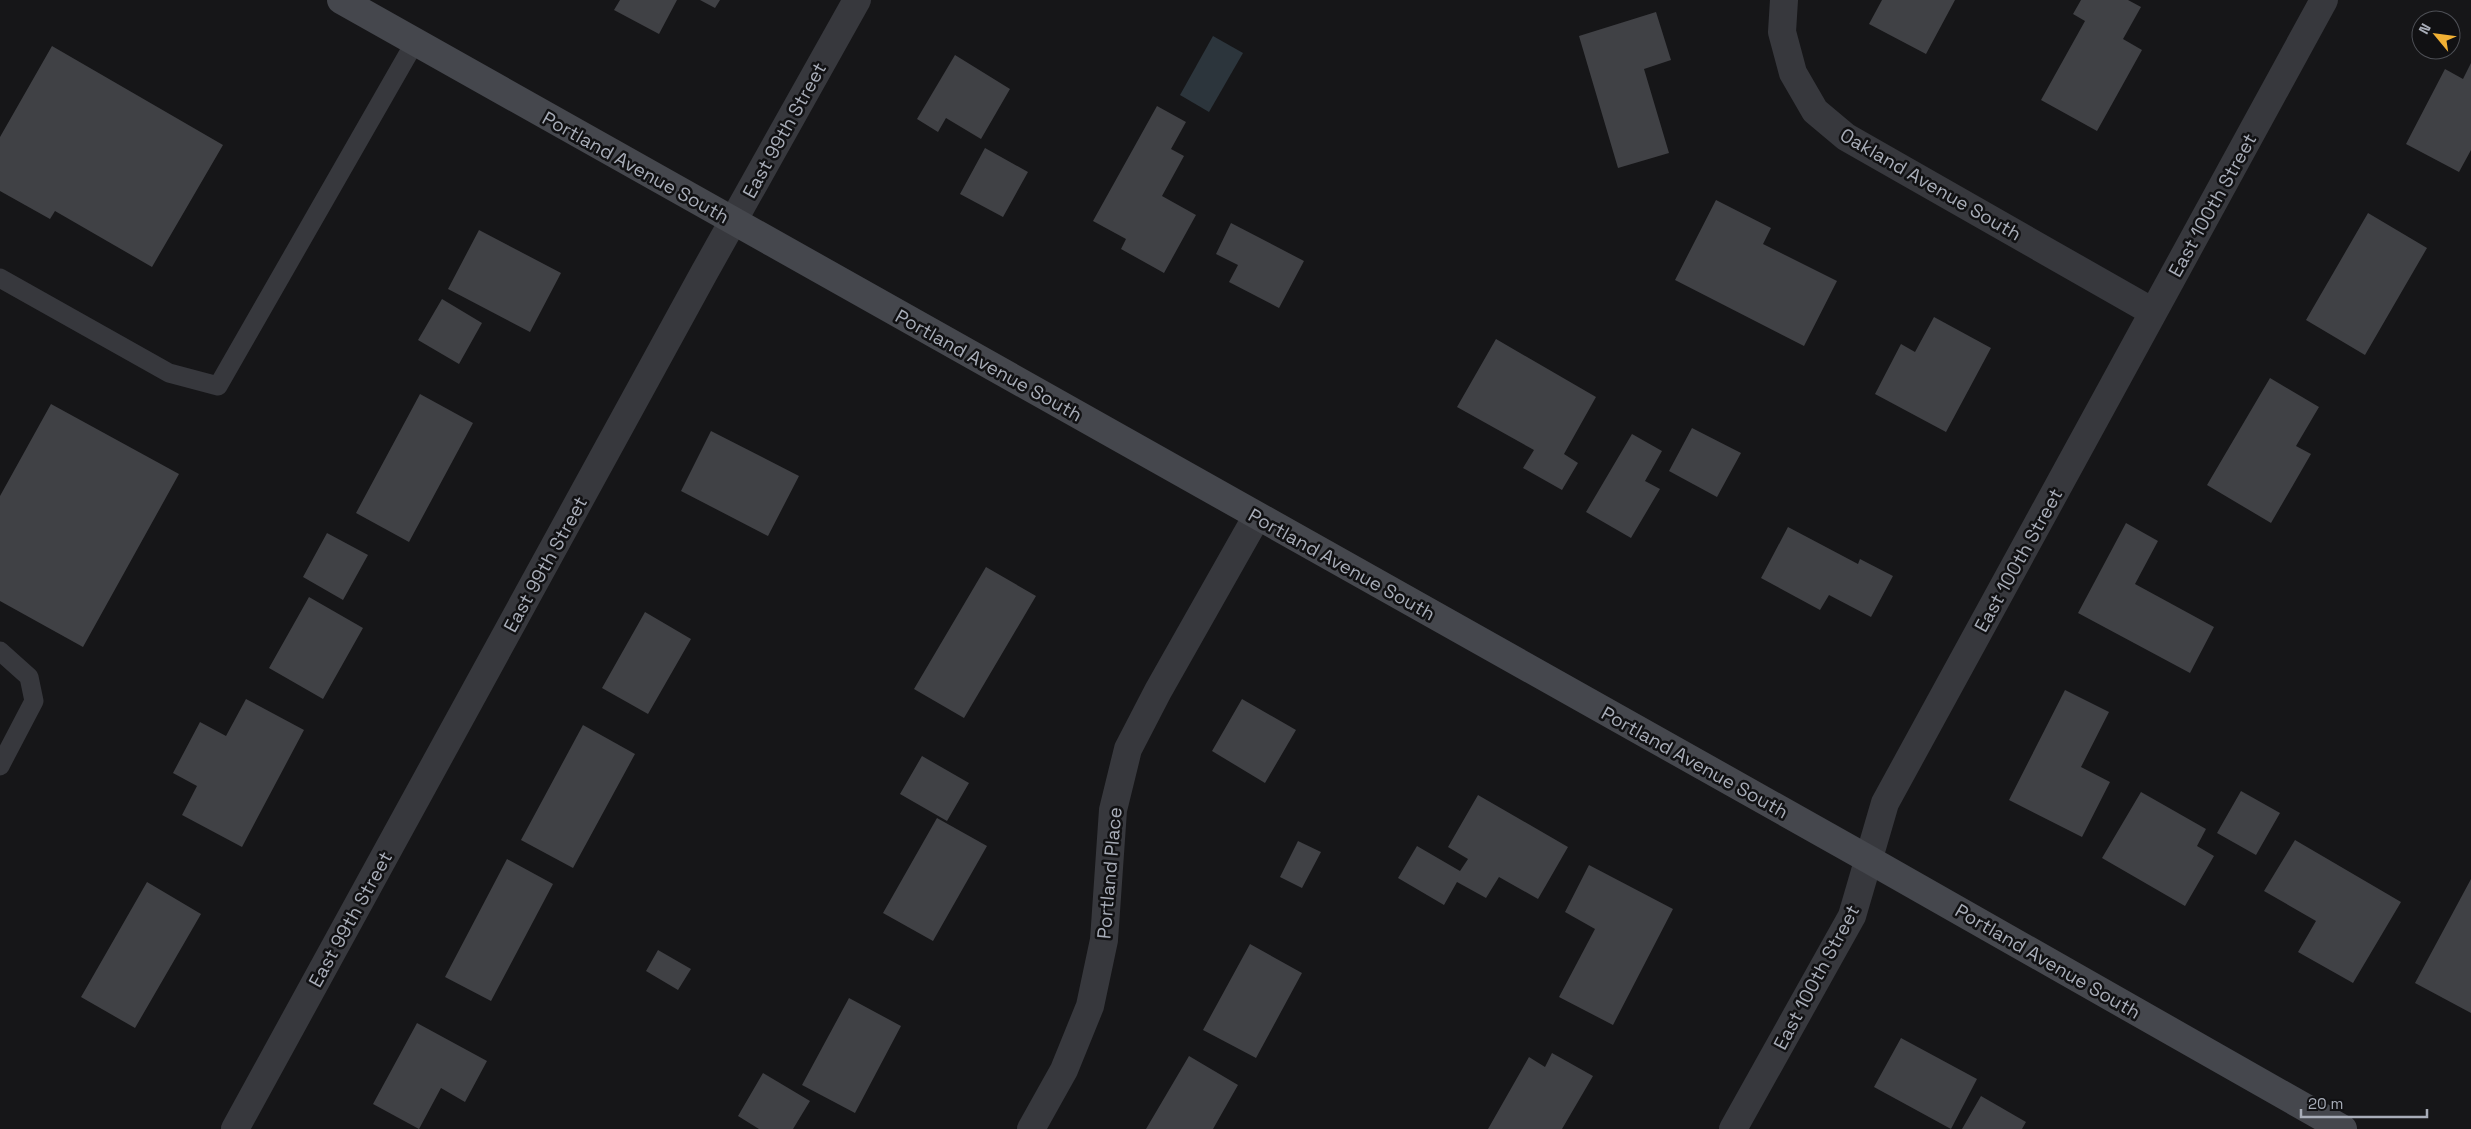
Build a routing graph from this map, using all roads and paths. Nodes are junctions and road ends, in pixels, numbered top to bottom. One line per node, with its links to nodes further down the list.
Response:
1 (340, 0): 5 (street, Portland Avenue South)
2 (857, 0): 6 (street, East 99th Street)
3 (1784, 0): 8 (street, Oakland Avenue South)
4 (2324, 0): 8 (street, East 100th Street)
5 (415, 42): 6 (street, Portland Avenue South); 7 (lane)
6 (733, 221): 9 (street, Portland Avenue South); 13 (street, East 99th Street)
7 (0, 278)
8 (2154, 312): 12 (street, East 100th Street)
9 (1257, 516): 12 (street, Portland Avenue South); 14 (street, Portland Place)
10 (0, 652): 11 (lane)
11 (0, 766)
12 (1868, 859): 15 (street, East 100th Street); 16 (street, Portland Avenue South)
13 (235, 1129)
14 (1031, 1129)
15 (1734, 1129)
16 (2343, 1129)

